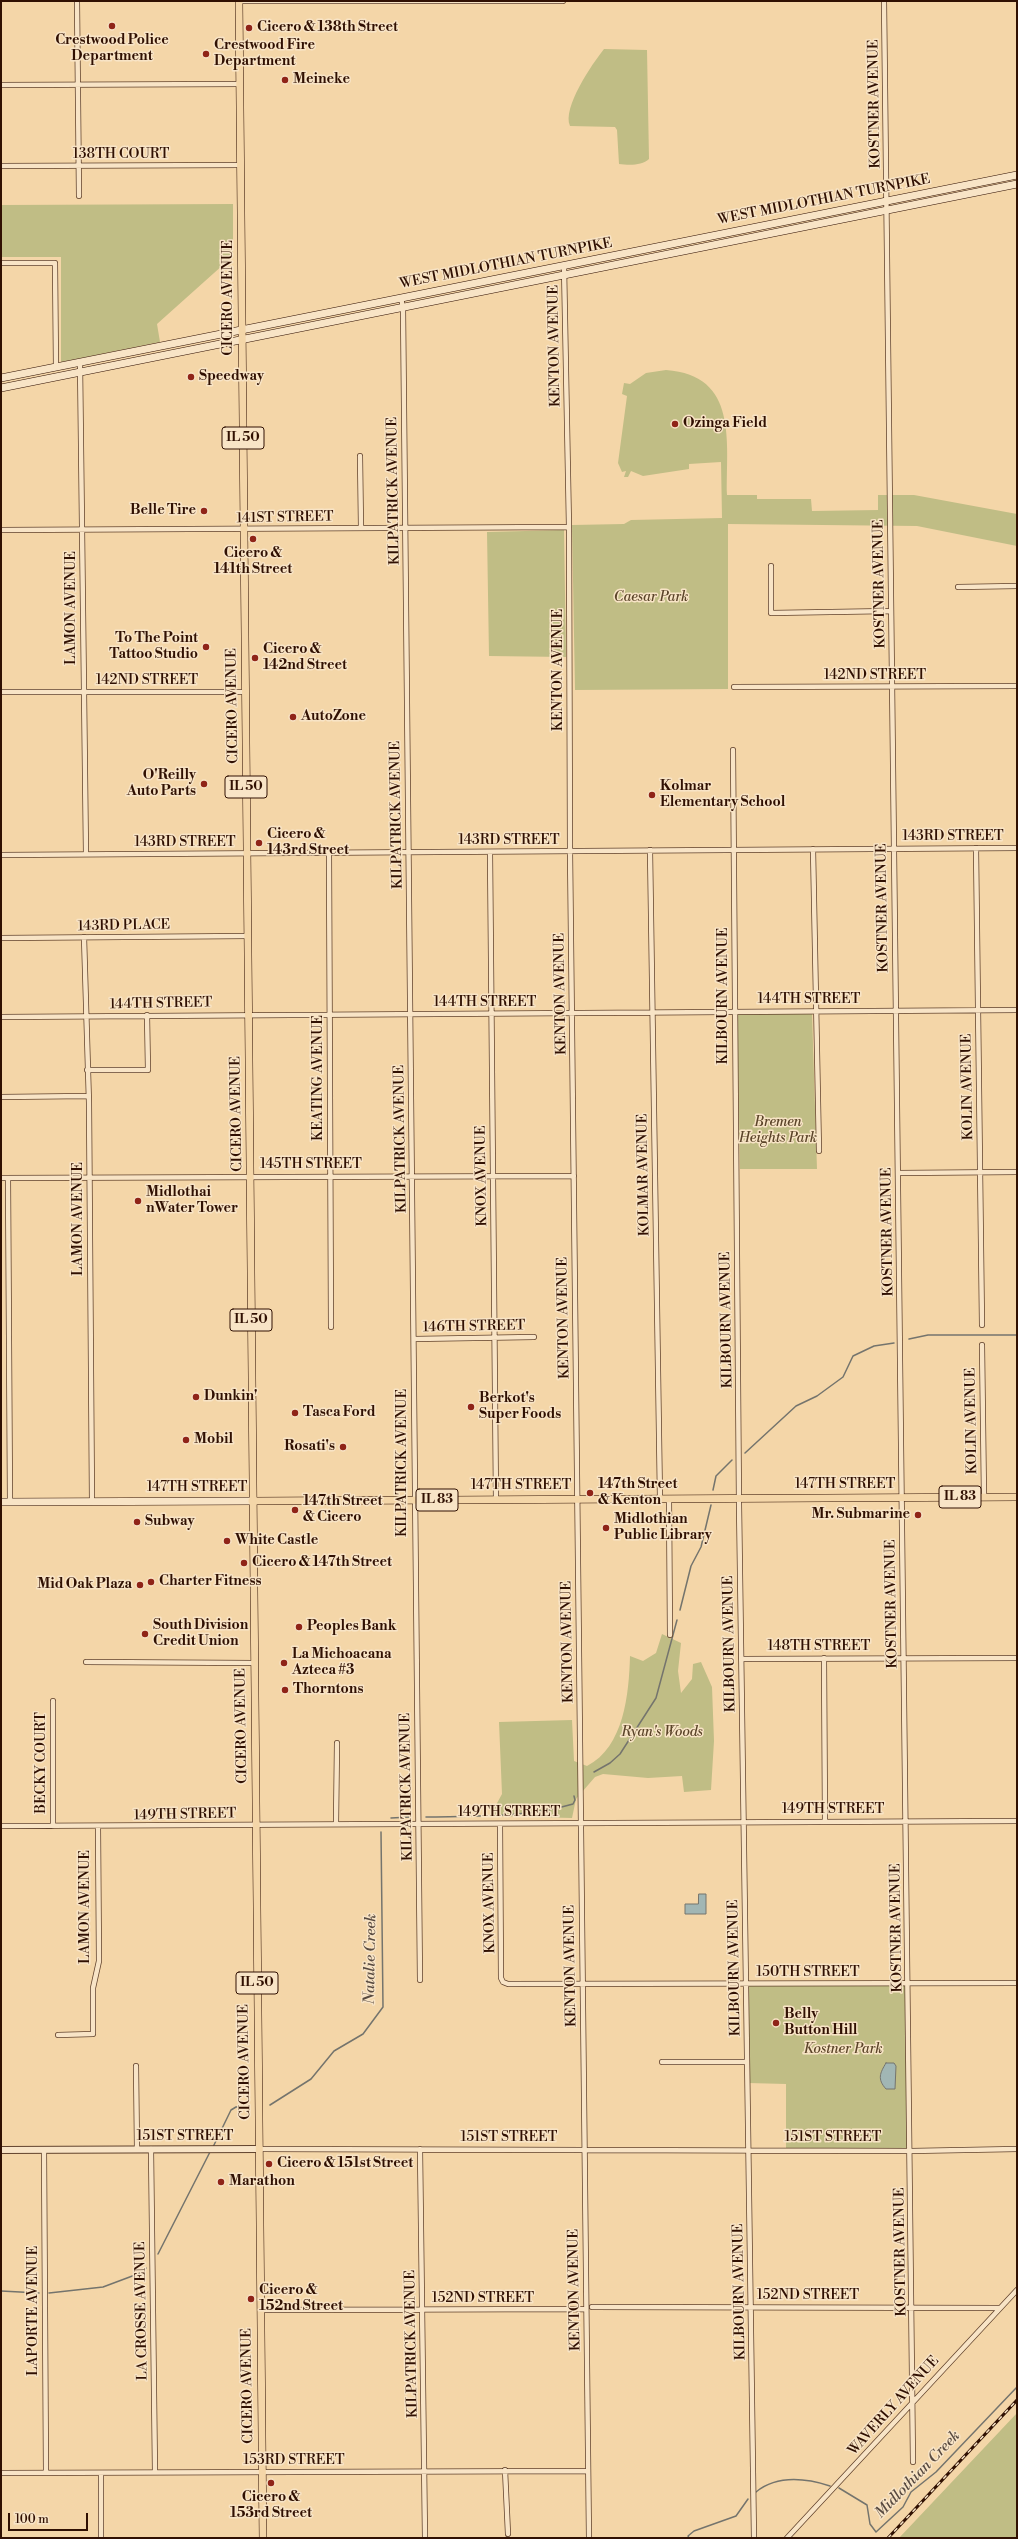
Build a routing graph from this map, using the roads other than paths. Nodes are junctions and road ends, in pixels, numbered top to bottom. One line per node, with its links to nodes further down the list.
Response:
1 (77, 1): 7 (street)
2 (239, 1): 3 (street); 5 (main road, CICERO AVENUE / IL 50)
3 (563, 1)
4 (884, 1): 14 (street, KOSTNER AVENUE)
5 (240, 84): 7 (street); 8 (main road, CICERO AVENUE / IL 50)
6 (1, 85): 7 (street)
7 (78, 85): 10 (street)
8 (241, 165): 10 (street, 138TH COURT); 21 (main road, CICERO AVENUE / IL 50)
9 (1, 166): 10 (street, 138TH COURT)
10 (78, 166): 13 (street)
11 (1017, 175): 14 (main road, WEST MIDLOTHIAN TURNPIKE)
12 (1017, 184): 15 (main road, WEST MIDLOTHIAN TURNPIKE)
13 (79, 196)
14 (887, 200): 15 (street, KOSTNER AVENUE); 17 (main road, WEST MIDLOTHIAN TURNPIKE)
15 (888, 210): 18 (main road, WEST MIDLOTHIAN TURNPIKE); 38 (street, KOSTNER AVENUE)
16 (1, 263): 24 (street)
17 (564, 266): 18 (street, KENTON AVENUE); 19 (main road, WEST MIDLOTHIAN TURNPIKE)
18 (564, 275): 20 (main road, WEST MIDLOTHIAN TURNPIKE); 29 (street, KENTON AVENUE)
19 (401, 298): 20 (street, KILPATRICK AVENUE); 21 (main road, WEST MIDLOTHIAN TURNPIKE)
20 (403, 308): 22 (main road, WEST MIDLOTHIAN TURNPIKE); 31 (street, KILPATRICK AVENUE)
21 (242, 330): 22 (main road, CICERO AVENUE / IL 50); 23 (main road, WEST MIDLOTHIAN TURNPIKE)
22 (243, 340): 25 (main road, WEST MIDLOTHIAN TURNPIKE); 32 (main road, CICERO AVENUE / IL 50)
23 (80, 363): 24 (main road, WEST MIDLOTHIAN TURNPIKE); 25 (street, LAMON AVENUE)
24 (56, 367): 26 (main road, WEST MIDLOTHIAN TURNPIKE)
25 (81, 372): 27 (main road, WEST MIDLOTHIAN TURNPIKE); 34 (street, LAMON AVENUE)
26 (1, 378)
27 (1, 388)
28 (360, 456): 30 (street)
29 (569, 527): 31 (street, 141ST STREET); 52 (street, KENTON AVENUE)
30 (361, 528): 31 (street, 141ST STREET); 32 (street, 141ST STREET)
31 (405, 528): 53 (street, KILPATRICK AVENUE)
32 (244, 529): 34 (street, 141ST STREET); 44 (main road, CICERO AVENUE / IL 50)
33 (1, 530): 34 (street, 141ST STREET)
34 (82, 530): 43 (street, LAMON AVENUE)
35 (771, 566): 38 (street)
36 (1017, 586): 37 (street)
37 (958, 587)
38 (891, 611): 41 (street, KOSTNER AVENUE)
39 (1017, 686): 41 (street, 142ND STREET)
40 (734, 687): 41 (street, 142ND STREET)
41 (892, 687): 49 (street, KOSTNER AVENUE)
42 (1, 692): 43 (street, 142ND STREET)
43 (83, 692): 44 (street, 142ND STREET); 57 (street, LAMON AVENUE)
44 (246, 692): 58 (main road, CICERO AVENUE / IL 50)
45 (733, 750): 51 (street, KILBOURN AVENUE)
46 (976, 848): 47 (street, 143RD STREET); 49 (street, 143RD STREET); 62 (street, KOLIN AVENUE)
47 (1017, 848)
48 (813, 849): 49 (street, 143RD STREET); 51 (street, 143RD STREET); 64 (street)
49 (894, 849): 65 (street, KOSTNER AVENUE)
50 (650, 850): 51 (street, 143RD STREET); 52 (street, 143RD STREET); 66 (street, KOLMAR AVENUE)
51 (734, 850): 67 (street, KILBOURN AVENUE)
52 (570, 851): 54 (street, 143RD STREET); 68 (street, KENTON AVENUE)
53 (408, 852): 54 (street, 143RD STREET); 55 (street, 143RD STREET); 71 (street, KILPATRICK AVENUE)
54 (490, 852): 72 (street, KNOX AVENUE)
55 (329, 853): 58 (street, 143RD STREET); 70 (street, KEATING AVENUE)
56 (1, 854): 57 (street, 143RD STREET)
57 (86, 854): 58 (street, 143RD STREET)
58 (247, 854): 59 (main road, CICERO AVENUE / IL 50)
59 (248, 936): 60 (street, 143RD PLACE); 69 (main road, CICERO AVENUE / IL 50)
60 (84, 937): 61 (street, 143RD PLACE); 74 (street, LAMON AVENUE)
61 (1, 938)
62 (978, 1010): 63 (street, 144TH STREET); 65 (street, 144TH STREET); 80 (street, KOLIN AVENUE)
63 (1017, 1010)
64 (817, 1011): 65 (street, 144TH STREET); 67 (street, 144TH STREET); 79 (street)
65 (896, 1011): 82 (street, KOSTNER AVENUE)
66 (652, 1012): 67 (street, 144TH STREET); 68 (street, 144TH STREET); 104 (street, KOLMAR AVENUE)
67 (735, 1012): 101 (street, KILBOURN AVENUE)
68 (573, 1013): 72 (street, 144TH STREET); 86 (street, KENTON AVENUE)
69 (249, 1014): 70 (street, 144TH STREET); 73 (street, 144TH STREET); 88 (main road, CICERO AVENUE / IL 50)
70 (330, 1014): 71 (street, 144TH STREET); 83 (street, KEATING AVENUE)
71 (410, 1014): 72 (street, 144TH STREET); 84 (street, KILPATRICK AVENUE)
72 (491, 1014): 85 (street, KNOX AVENUE)
73 (147, 1015): 74 (street, 144TH STREET); 76 (street)
74 (86, 1016): 75 (street, 144TH STREET); 76 (street, LAMON AVENUE)
75 (1, 1017)
76 (87, 1070): 77 (street, LAMON AVENUE)
77 (88, 1096): 78 (street); 87 (street, LAMON AVENUE)
78 (1, 1097)
79 (819, 1151)
80 (980, 1172): 81 (street); 82 (street); 93 (street, KOLIN AVENUE)
81 (1017, 1172)
82 (898, 1173): 102 (street, KOSTNER AVENUE)
83 (330, 1176): 84 (street, 145TH STREET); 88 (street, 145TH STREET); 94 (street, KEATING AVENUE)
84 (412, 1176): 85 (street, 145TH STREET); 97 (street, KILPATRICK AVENUE)
85 (493, 1176): 86 (street, 145TH STREET); 96 (street, KNOX AVENUE)
86 (574, 1176): 103 (street, KENTON AVENUE)
87 (89, 1177): 88 (street, 145TH STREET); 90 (street, 145TH STREET); 111 (street, LAMON AVENUE)
88 (250, 1177): 108 (main road, CICERO AVENUE / IL 50)
89 (1, 1178): 90 (street, 145TH STREET)
90 (8, 1178): 92 (street)
91 (1, 1262): 92 (street)
92 (8, 1262): 110 (street)
93 (982, 1325)
94 (331, 1327)
95 (534, 1337): 96 (street, 146TH STREET)
96 (495, 1338): 97 (street, 146TH STREET); 107 (street, KNOX AVENUE)
97 (414, 1339): 106 (street, KILPATRICK AVENUE)
98 (982, 1345): 99 (street, KOLIN AVENUE)
99 (984, 1497): 100 (main road, 147TH STREET / IL 83); 102 (main road, 147TH STREET / IL 83)
100 (1017, 1497)
101 (739, 1498): 102 (main road, 147TH STREET / IL 83); 105 (main road, 147TH STREET / IL 83); 116 (street, KILBOURN AVENUE)
102 (902, 1498): 114 (street, KOSTNER AVENUE)
103 (577, 1499): 104 (main road, 147TH STREET / IL 83); 107 (main road, 147TH STREET / IL 83); 128 (street, KENTON AVENUE)
104 (660, 1499): 105 (main road, 147TH STREET / IL 83)
105 (669, 1499): 112 (street)
106 (414, 1500): 107 (main road, 147TH STREET / IL 83); 108 (main road, 147TH STREET / IL 83); 126 (street, KILPATRICK AVENUE)
107 (496, 1500)
108 (252, 1501): 111 (main road, 147TH STREET); 118 (main road, CICERO AVENUE / IL 50)
109 (1, 1502): 110 (main road, 147TH STREET)
110 (10, 1502): 111 (main road, 147TH STREET)
111 (92, 1502)
112 (670, 1635)
113 (824, 1658): 114 (street, 148TH STREET); 116 (street, 148TH STREET); 121 (street)
114 (904, 1658): 115 (street, 148TH STREET); 122 (street, KOSTNER AVENUE)
115 (1017, 1658)
116 (742, 1659): 124 (street, KILBOURN AVENUE)
117 (86, 1662): 118 (street)
118 (254, 1663): 129 (main road, CICERO AVENUE / IL 50)
119 (53, 1701): 131 (street, BECKY COURT)
120 (336, 1743): 125 (street)
121 (825, 1821): 122 (street, 149TH STREET); 124 (street, 149TH STREET)
122 (907, 1821): 123 (street, 149TH STREET); 138 (street, KOSTNER AVENUE)
123 (1017, 1821)
124 (744, 1822): 128 (street, 149TH STREET); 137 (street, KILBOURN AVENUE)
125 (336, 1824): 126 (street, 149TH STREET); 129 (street, 149TH STREET)
126 (418, 1824): 127 (street, 149TH STREET); 133 (street, KILPATRICK AVENUE)
127 (500, 1824): 128 (street, 149TH STREET); 134 (street, KNOX AVENUE)
128 (581, 1824): 136 (street, KENTON AVENUE)
129 (256, 1825): 132 (street, 149TH STREET); 145 (main road, CICERO AVENUE / IL 50)
130 (1, 1826): 131 (street, 149TH STREET)
131 (53, 1826): 132 (street, 149TH STREET)
132 (98, 1826): 139 (street, LAMON AVENUE)
133 (420, 1980)
134 (504, 1982): 136 (street, 150TH STREET)
135 (1017, 1983): 138 (street, 150TH STREET)
136 (582, 1984): 137 (street, 150TH STREET); 150 (street, KENTON AVENUE)
137 (746, 1984): 138 (street, 150TH STREET); 141 (street, KILBOURN AVENUE)
138 (908, 1984): 152 (street, KOSTNER AVENUE)
139 (58, 2035)
140 (662, 2062): 141 (street)
141 (747, 2062): 151 (street, KILBOURN AVENUE)
142 (136, 2066): 143 (street)
143 (137, 2149): 144 (street, 151ST STREET); 149 (street, 151ST STREET)
144 (151, 2149): 145 (street, 151ST STREET); 166 (street, LA CROSSE AVENUE)
145 (259, 2149): 146 (street, 151ST STREET); 159 (main road, CICERO AVENUE / IL 50)
146 (420, 2149): 150 (street, 151ST STREET); 160 (street, KILPATRICK AVENUE)
147 (1017, 2149): 152 (street, 151ST STREET)
148 (1, 2150): 149 (street, 151ST STREET)
149 (44, 2150): 165 (street, LAPORTE AVENUE)
150 (584, 2150): 151 (street, 151ST STREET); 158 (street, KENTON AVENUE)
151 (749, 2150): 152 (street, 151ST STREET); 156 (street, KILBOURN AVENUE)
152 (911, 2151): 155 (street, KOSTNER AVENUE)
153 (1017, 2290): 157 (street, WAVERLY AVENUE)
154 (592, 2307): 156 (street, 152ND STREET)
155 (912, 2307): 156 (street, 152ND STREET); 157 (street, 152ND STREET); 161 (street, KOSTNER AVENUE)
156 (751, 2308): 176 (street, KILBOURN AVENUE)
157 (1000, 2308): 161 (street, WAVERLY AVENUE)
158 (586, 2309): 160 (street, 152ND STREET); 164 (street, KENTON AVENUE)
159 (261, 2310): 160 (street, 152ND STREET); 170 (main road, CICERO AVENUE / IL 50)
160 (423, 2310): 167 (street, KILPATRICK AVENUE)
161 (913, 2400): 162 (street, KOSTNER AVENUE); 177 (street, WAVERLY AVENUE)
162 (913, 2462)
163 (505, 2470): 164 (street, 153RD STREET); 167 (street, 153RD STREET); 171 (street)
164 (587, 2471): 175 (street, KENTON AVENUE)
165 (46, 2472): 168 (street, 153RD STREET); 169 (street, 153RD STREET)
166 (155, 2472): 169 (street, 153RD STREET); 170 (street, 153RD STREET)
167 (424, 2472): 170 (street, 153RD STREET); 174 (street, KILPATRICK AVENUE)
168 (1, 2473)
169 (101, 2473): 172 (street)
170 (262, 2473): 173 (main road, CICERO AVENUE / IL 50)
171 (508, 2534)
172 (101, 2538)
173 (263, 2538)
174 (424, 2538)
175 (589, 2538)
176 (754, 2538)
177 (787, 2538)

